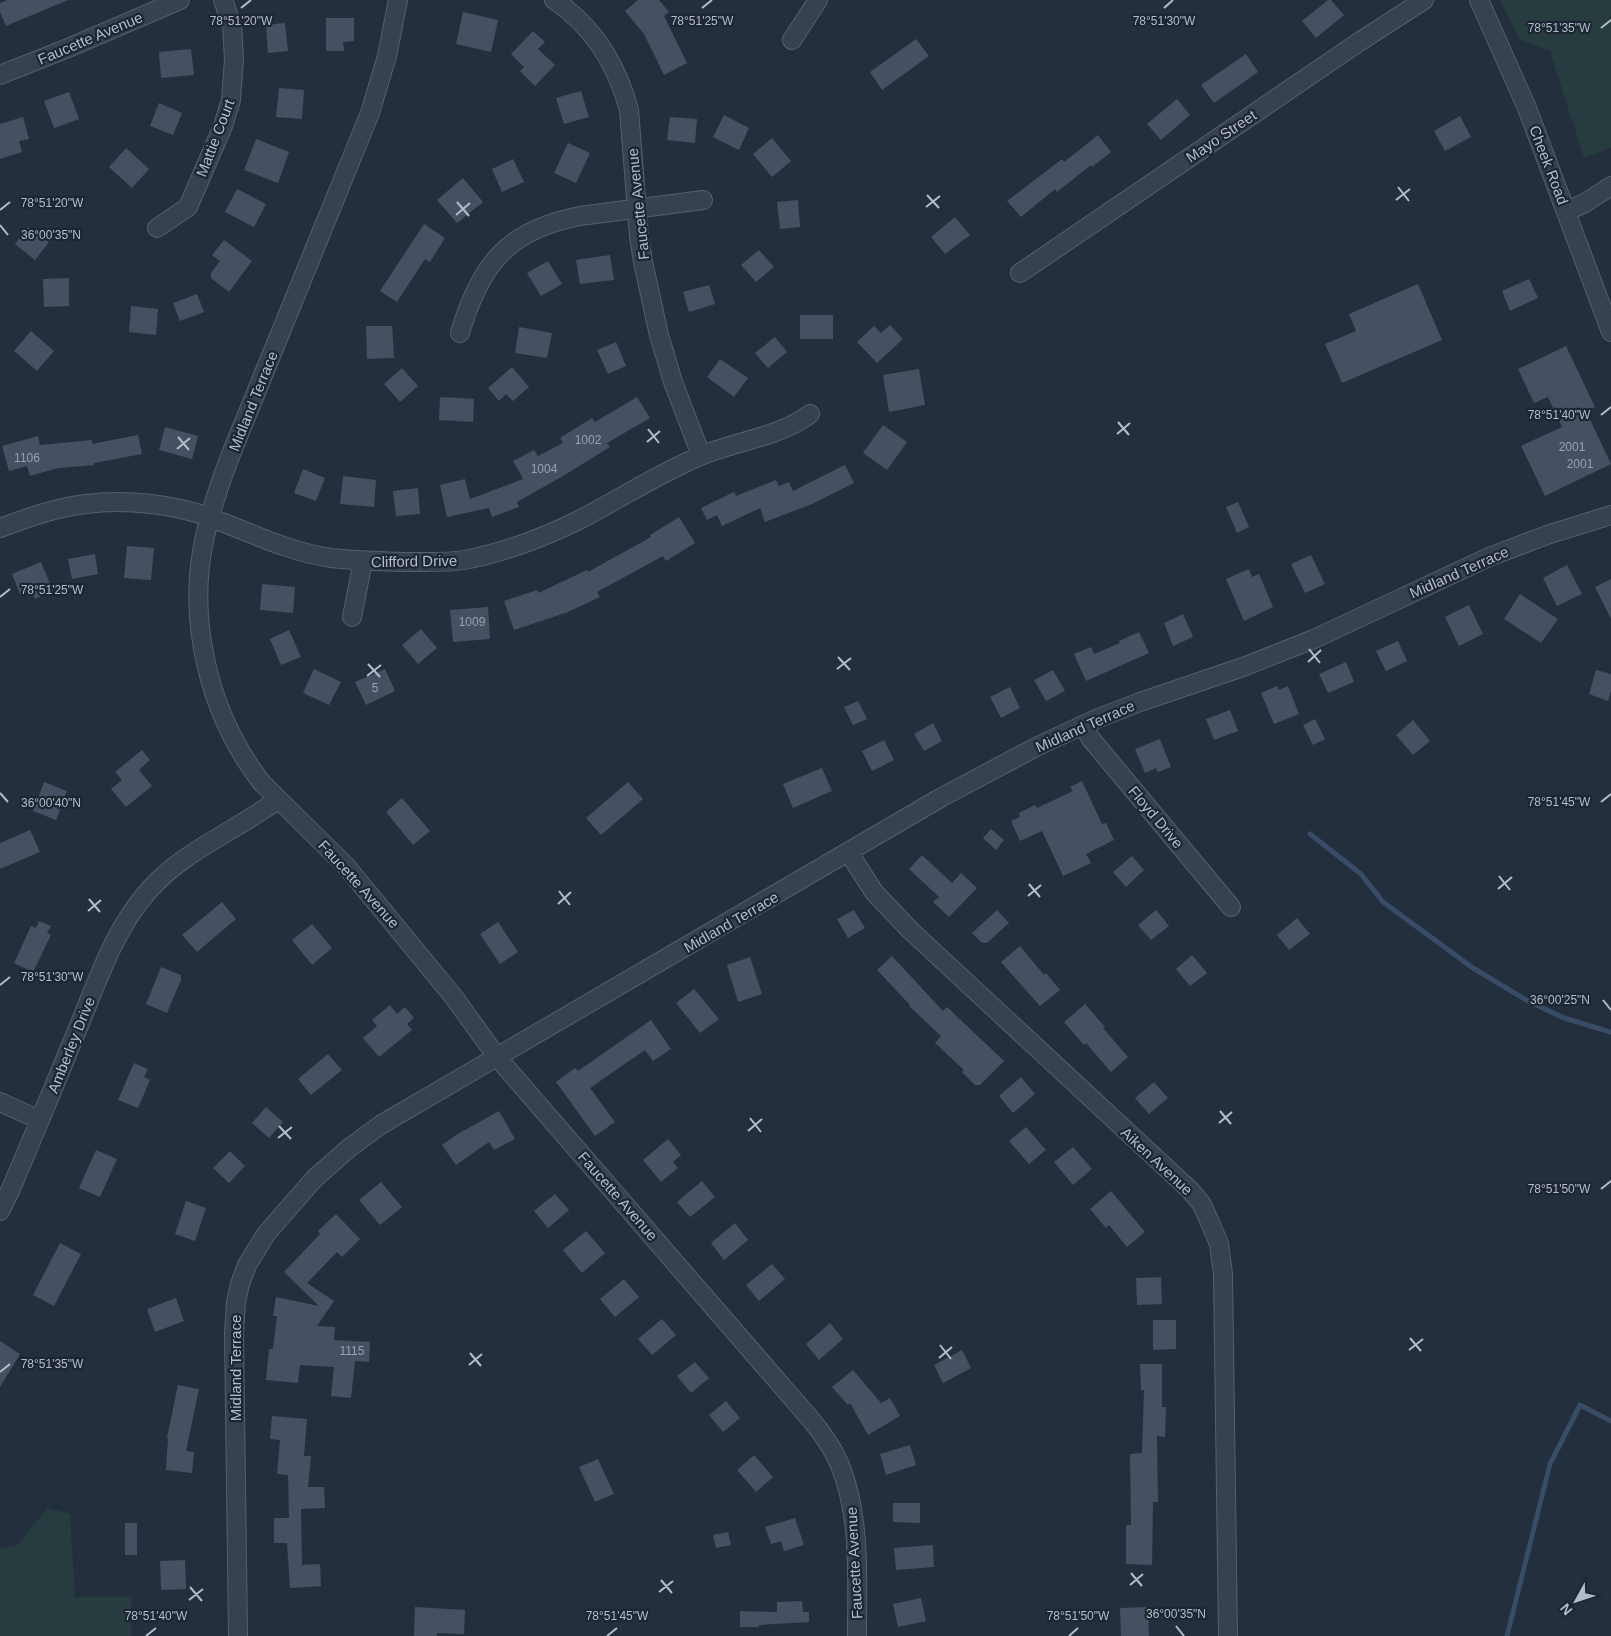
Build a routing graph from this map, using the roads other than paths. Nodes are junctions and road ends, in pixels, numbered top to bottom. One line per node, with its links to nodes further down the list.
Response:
1 (180, 0): 9 (street, Faucette Avenue)
2 (223, 0): 14 (street, Mattie Court)
3 (398, 0): 21 (street, Midland Terrace)
4 (554, 0): 12 (street, Faucette Avenue)
5 (818, 0): 8 (street)
6 (1424, 0): 15 (street, Mayo Street)
7 (1479, 0): 13 (street, Cheek Road)
8 (792, 40)
9 (0, 75)
10 (1611, 186): 13 (street)
11 (703, 200): 12 (street)
12 (637, 209): 17 (street); 19 (street, Faucette Avenue)
13 (1567, 211): 16 (street, Cheek Road)
14 (156, 228)
15 (1020, 273)
16 (1611, 332)
17 (460, 333)
18 (810, 414): 19 (street, Clifford Drive)
19 (702, 455): 23 (street, Clifford Drive)
20 (1611, 515): 25 (street, Midland Terrace)
21 (210, 518): 22 (street, Clifford Drive); 23 (street, Clifford Drive); 26 (street, Midland Terrace)
22 (0, 528)
23 (363, 561): 24 (street)
24 (352, 617)
25 (1083, 725): 27 (street, Midland Terrace); 28 (street, Floyd Drive)
26 (277, 800): 29 (street, Faucette Avenue); 31 (street, Amberley Drive)
27 (849, 853): 29 (street, Midland Terrace); 35 (street, Aiken Avenue)
28 (1231, 907)
29 (497, 1057): 33 (street, Midland Terrace); 34 (street, Faucette Avenue)
30 (0, 1102): 31 (street)
31 (40, 1120): 32 (street, Amberley Drive)
32 (0, 1211)
33 (238, 1636)
34 (857, 1636)
35 (1228, 1636)

